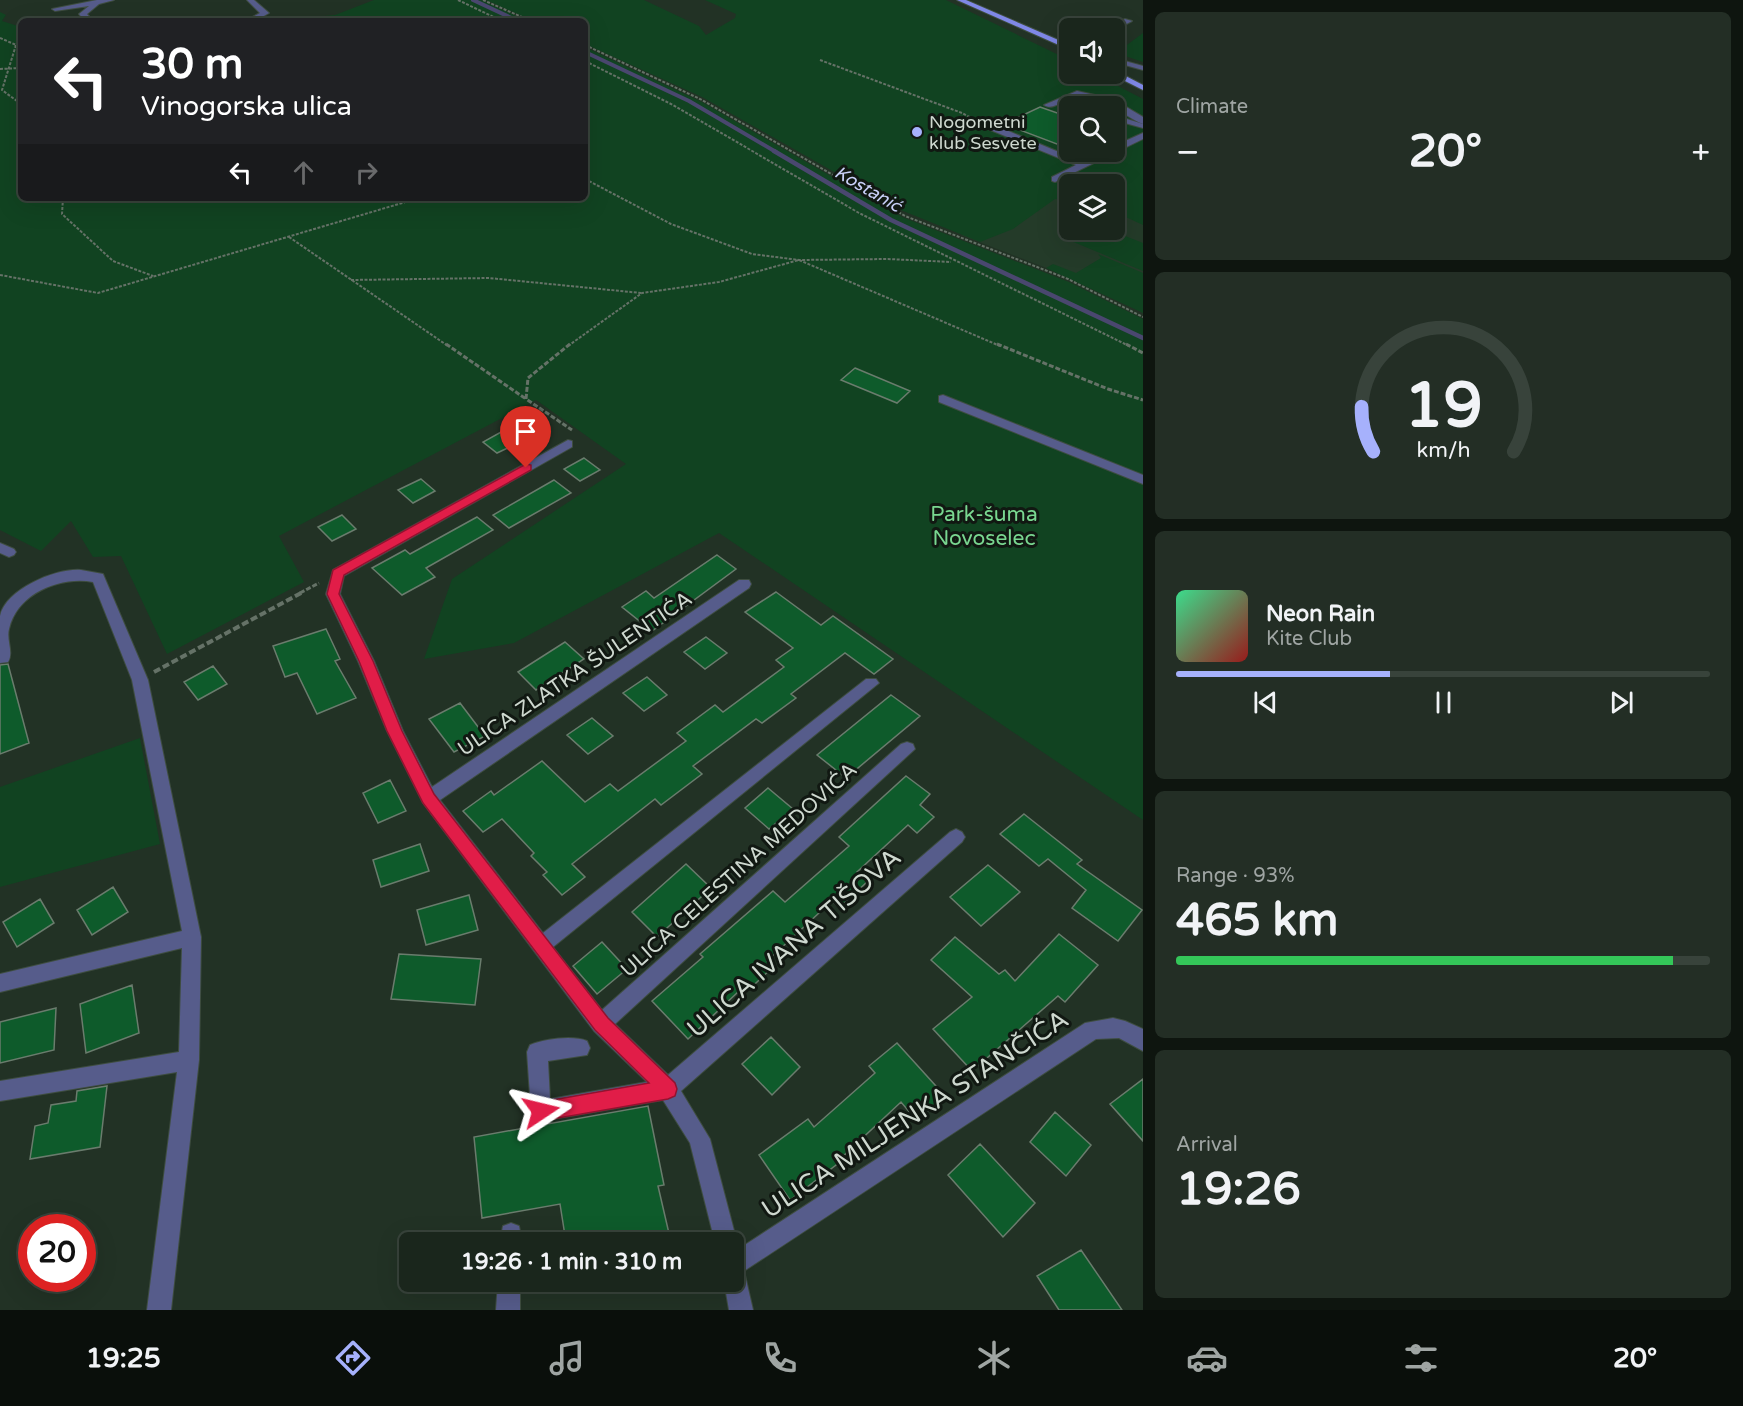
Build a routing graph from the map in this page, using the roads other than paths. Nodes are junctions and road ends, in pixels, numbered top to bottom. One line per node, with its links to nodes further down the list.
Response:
1 (111, 0): 4 (street)
2 (250, 0): 7 (street)
3 (960, 0): 10 (main road)
4 (97, 3): 5 (street); 6 (street)
5 (55, 9)
6 (86, 18)
7 (255, 18)
8 (1128, 21): 9 (street)
9 (1125, 22)
10 (1059, 43)
11 (1125, 63): 12 (street)
12 (1143, 68)
13 (1125, 78): 14 (main road)
14 (1143, 88)
15 (1069, 96): 16 (street)
16 (1089, 96)
17 (1059, 100): 18 (street)
18 (1048, 105)
19 (1125, 111): 21 (street)
20 (1125, 121): 21 (street)
21 (1142, 122)
22 (991, 127): 26 (street)
23 (1143, 136): 24 (street)
24 (1125, 145)
25 (1088, 162): 26 (street)
26 (1082, 165): 27 (street)
27 (1055, 179)
28 (943, 399): 30 (street)
29 (568, 444): 35 (street)
30 (1143, 480)
31 (744, 584): 35 (street, ULICA ZLATKA ŠULENTIĆA)
32 (3, 658): 37 (street)
33 (872, 683): 38 (street)
34 (907, 749): 40 (street, ULICA CELESTINA MEDOVIĆA)
35 (429, 798): 38 (street)
36 (956, 837): 44 (street, ULICA IVANA TIŠOVA)
37 (192, 937): 39 (street); 43 (street)
38 (540, 946): 40 (street)
39 (0, 983)
40 (601, 1024): 44 (street)
41 (1137, 1036): 47 (street, ULICA MILJENKA STANČIĆA)
42 (580, 1048): 44 (street)
43 (189, 1060): 45 (street); 50 (street)
44 (668, 1089): 46 (street)
45 (0, 1091)
46 (723, 1232)
47 (744, 1257)
48 (509, 1292): 51 (street)
49 (738, 1292): 52 (street)
50 (159, 1310)
51 (508, 1310)
52 (741, 1310)

